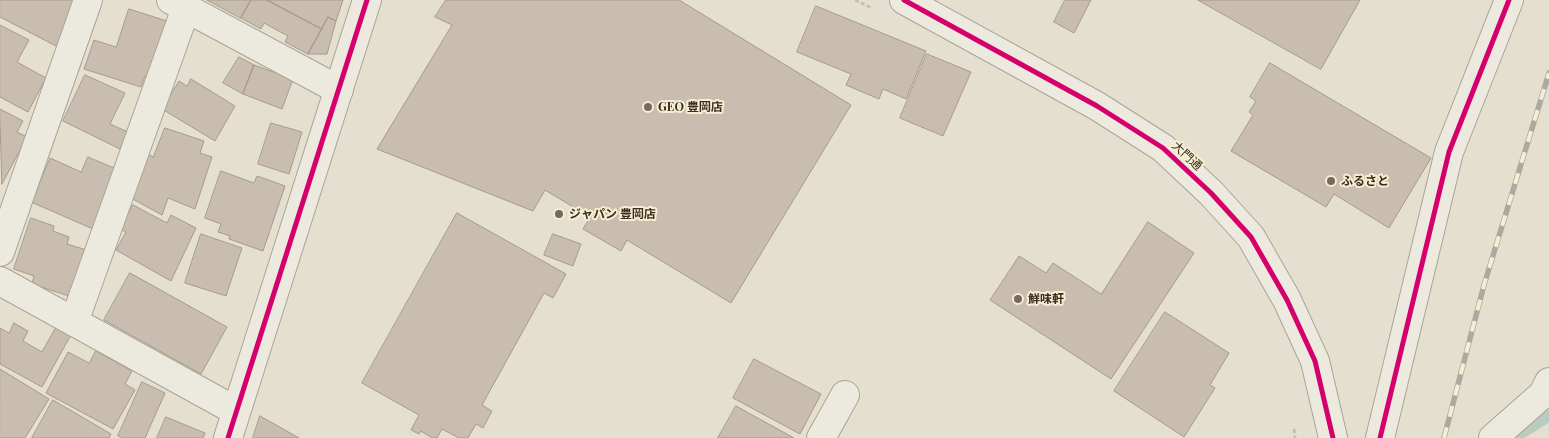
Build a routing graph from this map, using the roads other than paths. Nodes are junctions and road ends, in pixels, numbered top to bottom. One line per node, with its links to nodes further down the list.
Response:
1 (88, 0): 7 (street)
2 (367, 0): 6 (street)
3 (904, 0): 15 (street, 大門通)
4 (1509, 0): 17 (street)
5 (178, 4): 6 (street); 9 (street)
6 (339, 90): 12 (street)
7 (0, 252)
8 (0, 281): 9 (street)
9 (74, 322): 12 (street)
10 (1547, 390): 18 (street)
11 (845, 395): 14 (street)
12 (236, 411): 13 (street)
13 (228, 438)
14 (821, 438)
15 (1333, 438): 16 (street)
16 (1353, 438)
17 (1380, 438)
18 (1493, 438)

